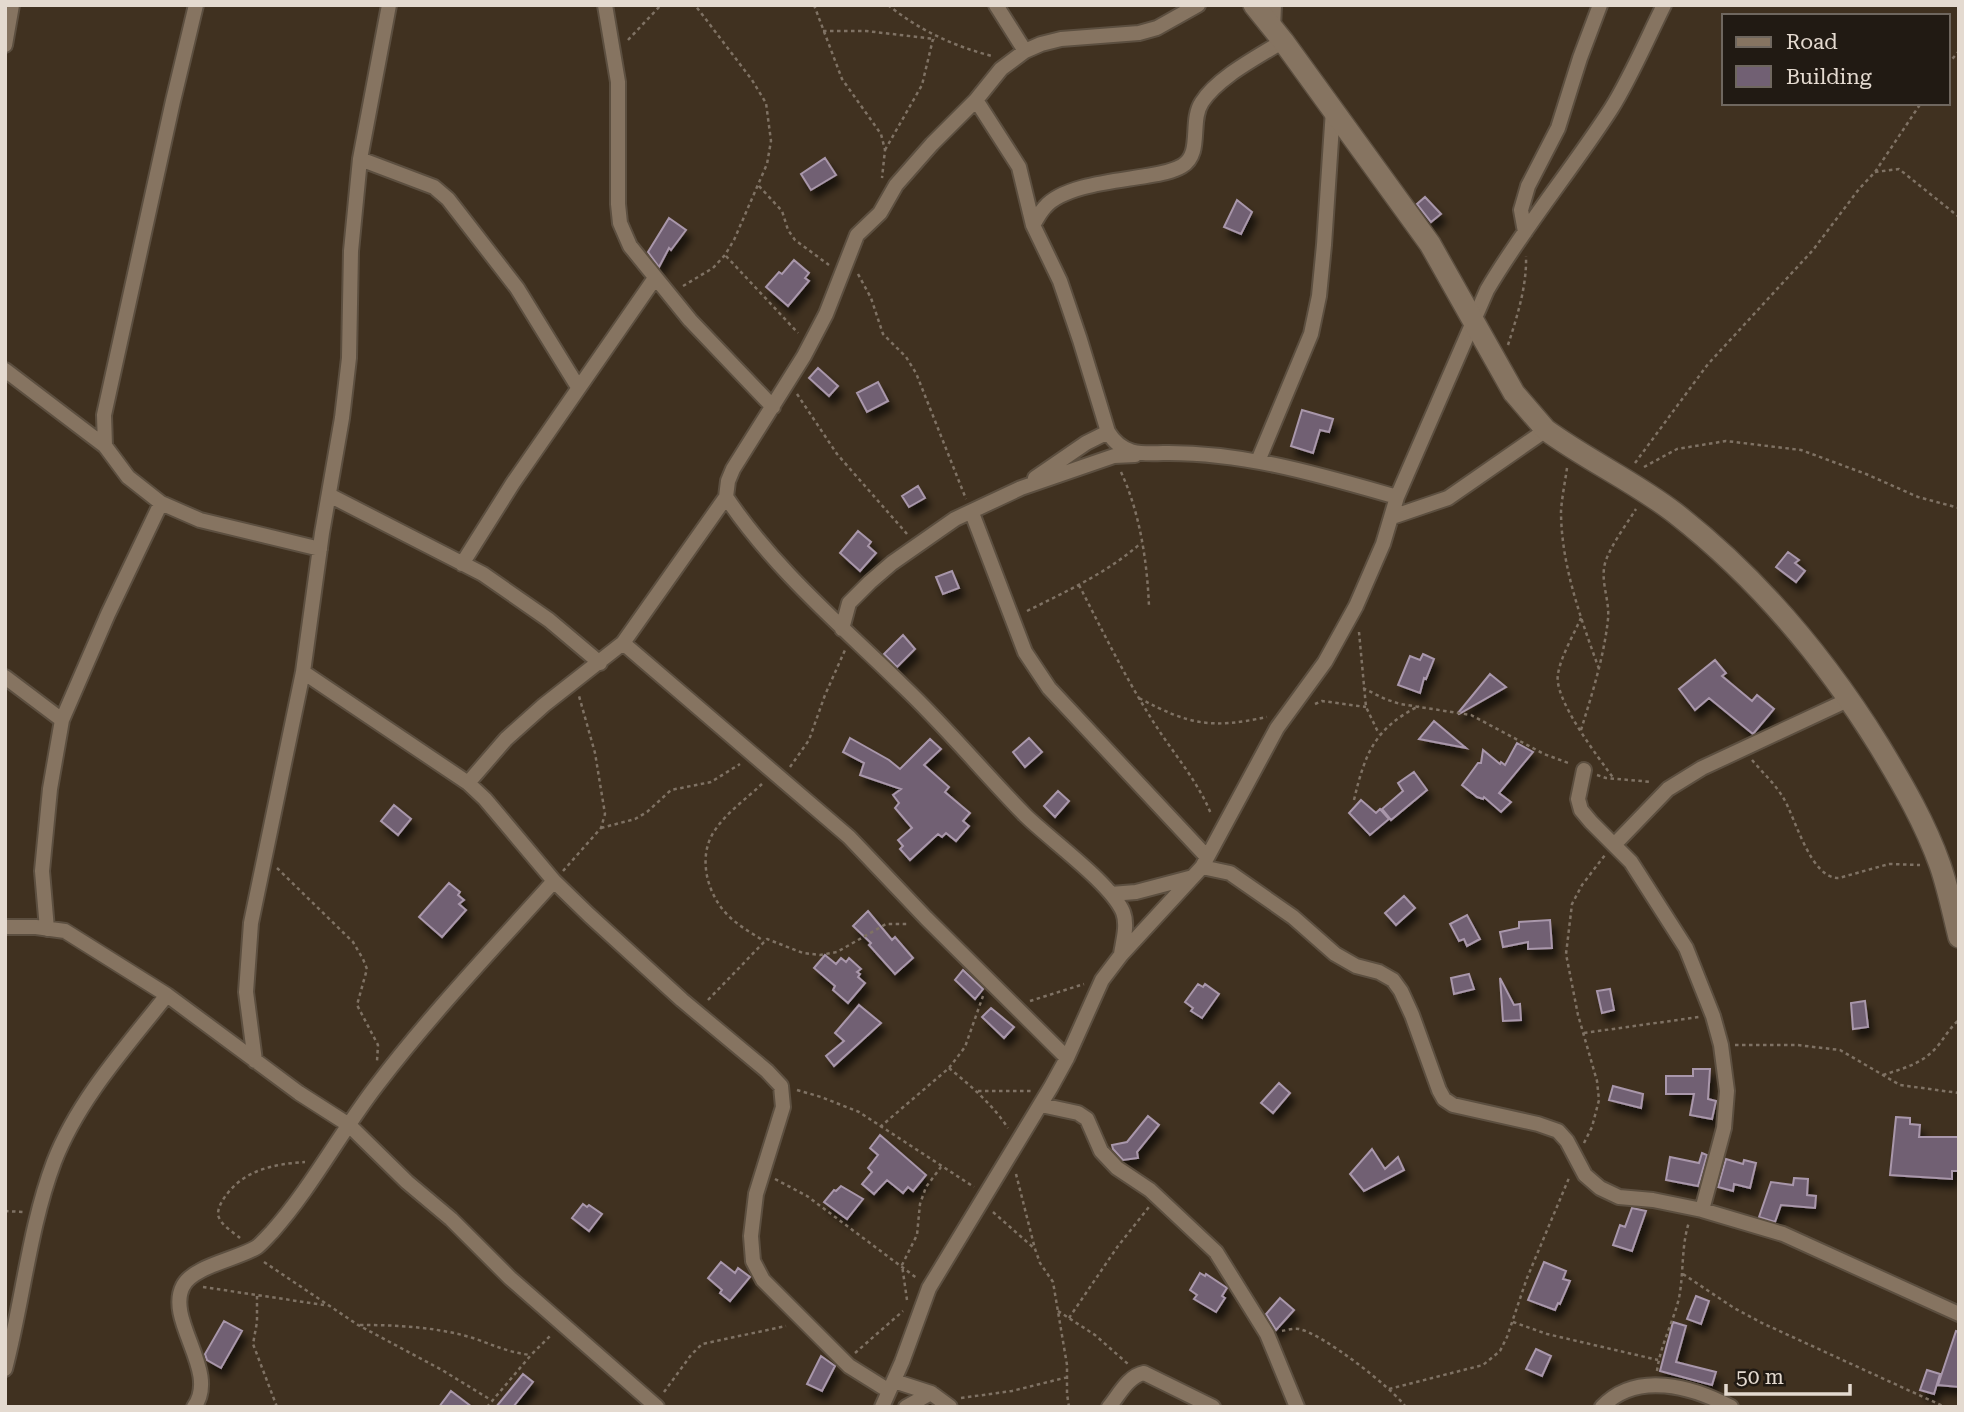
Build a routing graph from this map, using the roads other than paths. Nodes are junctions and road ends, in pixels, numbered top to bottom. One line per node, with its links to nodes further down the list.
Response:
1 (12, 5): 12 (street)
2 (197, 5): 26 (street)
3 (388, 5): 16 (street)
4 (605, 5): 19 (street)
5 (996, 5): 13 (street)
6 (1198, 5): 13 (street)
7 (1254, 5): 11 (street)
8 (1274, 5): 11 (street)
9 (1600, 5): 18 (street)
10 (1664, 5): 18 (street)
11 (1278, 35): 15 (street); 17 (street)
12 (5, 45)
13 (1025, 51): 14 (street)
14 (976, 100): 17 (street); 23 (street)
15 (1333, 110): 20 (street); 28 (street)
16 (360, 159): 22 (street); 30 (street)
17 (1033, 225): 25 (street)
18 (1525, 232): 20 (street)
19 (654, 278): 22 (street); 23 (street)
20 (1473, 320): 24 (street); 32 (street)
21 (5, 370): 26 (street)
22 (578, 387): 37 (street)
23 (773, 407): 31 (street)
24 (1546, 430): 35 (street); 45 (street)
25 (1108, 432): 27 (street); 29 (street)
26 (105, 446): 33 (street)
27 (1139, 455): 28 (street); 29 (street)
28 (1258, 461): 32 (street)
29 (1021, 488): 34 (street)
30 (329, 495): 36 (street); 37 (street)
31 (726, 497): 39 (street); 41 (street)
32 (1397, 497): 35 (street)
33 (162, 503): 36 (street); 46 (street)
34 (972, 513): 38 (street); 51 (street)
35 (1392, 517): 49 (street)
36 (320, 549): 43 (street)
37 (462, 564): 42 (street)
38 (849, 603): 39 (street); 40 (street)
39 (817, 606): 40 (street)
40 (846, 634): 54 (street)
41 (623, 643): 42 (street); 60 (street)
42 (600, 663): 48 (street)
43 (303, 672): 48 (street); 61 (street)
44 (5, 677): 46 (street)
45 (1850, 699): 50 (street); 57 (street)
46 (62, 720): 56 (street)
47 (1584, 770): 50 (street)
48 (468, 783): 53 (street)
49 (1217, 837): 51 (street); 52 (street)
50 (1614, 845): 64 (street)
51 (1200, 867): 52 (street); 54 (street); 58 (street)
52 (1230, 873): 64 (street)
53 (554, 881): 63 (street); 67 (street)
54 (1111, 894): 58 (street)
55 (5, 927): 56 (street)
56 (47, 929): 59 (street)
57 (1959, 937)
58 (1121, 955): 60 (street)
59 (167, 995): 61 (street); 66 (street)
60 (1068, 1058): 62 (street)
61 (255, 1060): 63 (street)
62 (1041, 1105): 67 (street); 76 (street)
63 (349, 1125): 69 (street); 71 (street)
64 (1698, 1209): 65 (street)
65 (1959, 1314)
66 (5, 1369)
67 (891, 1386): 68 (street); 72 (street)
68 (931, 1393): 70 (street); 73 (street)
69 (655, 1405)
70 (948, 1405)
71 (194, 1407)
72 (882, 1407)
73 (906, 1407)
74 (1109, 1407): 75 (street)
75 (1213, 1407)
76 (1297, 1407)
77 (1602, 1407): 78 (street)
78 (1731, 1407)

